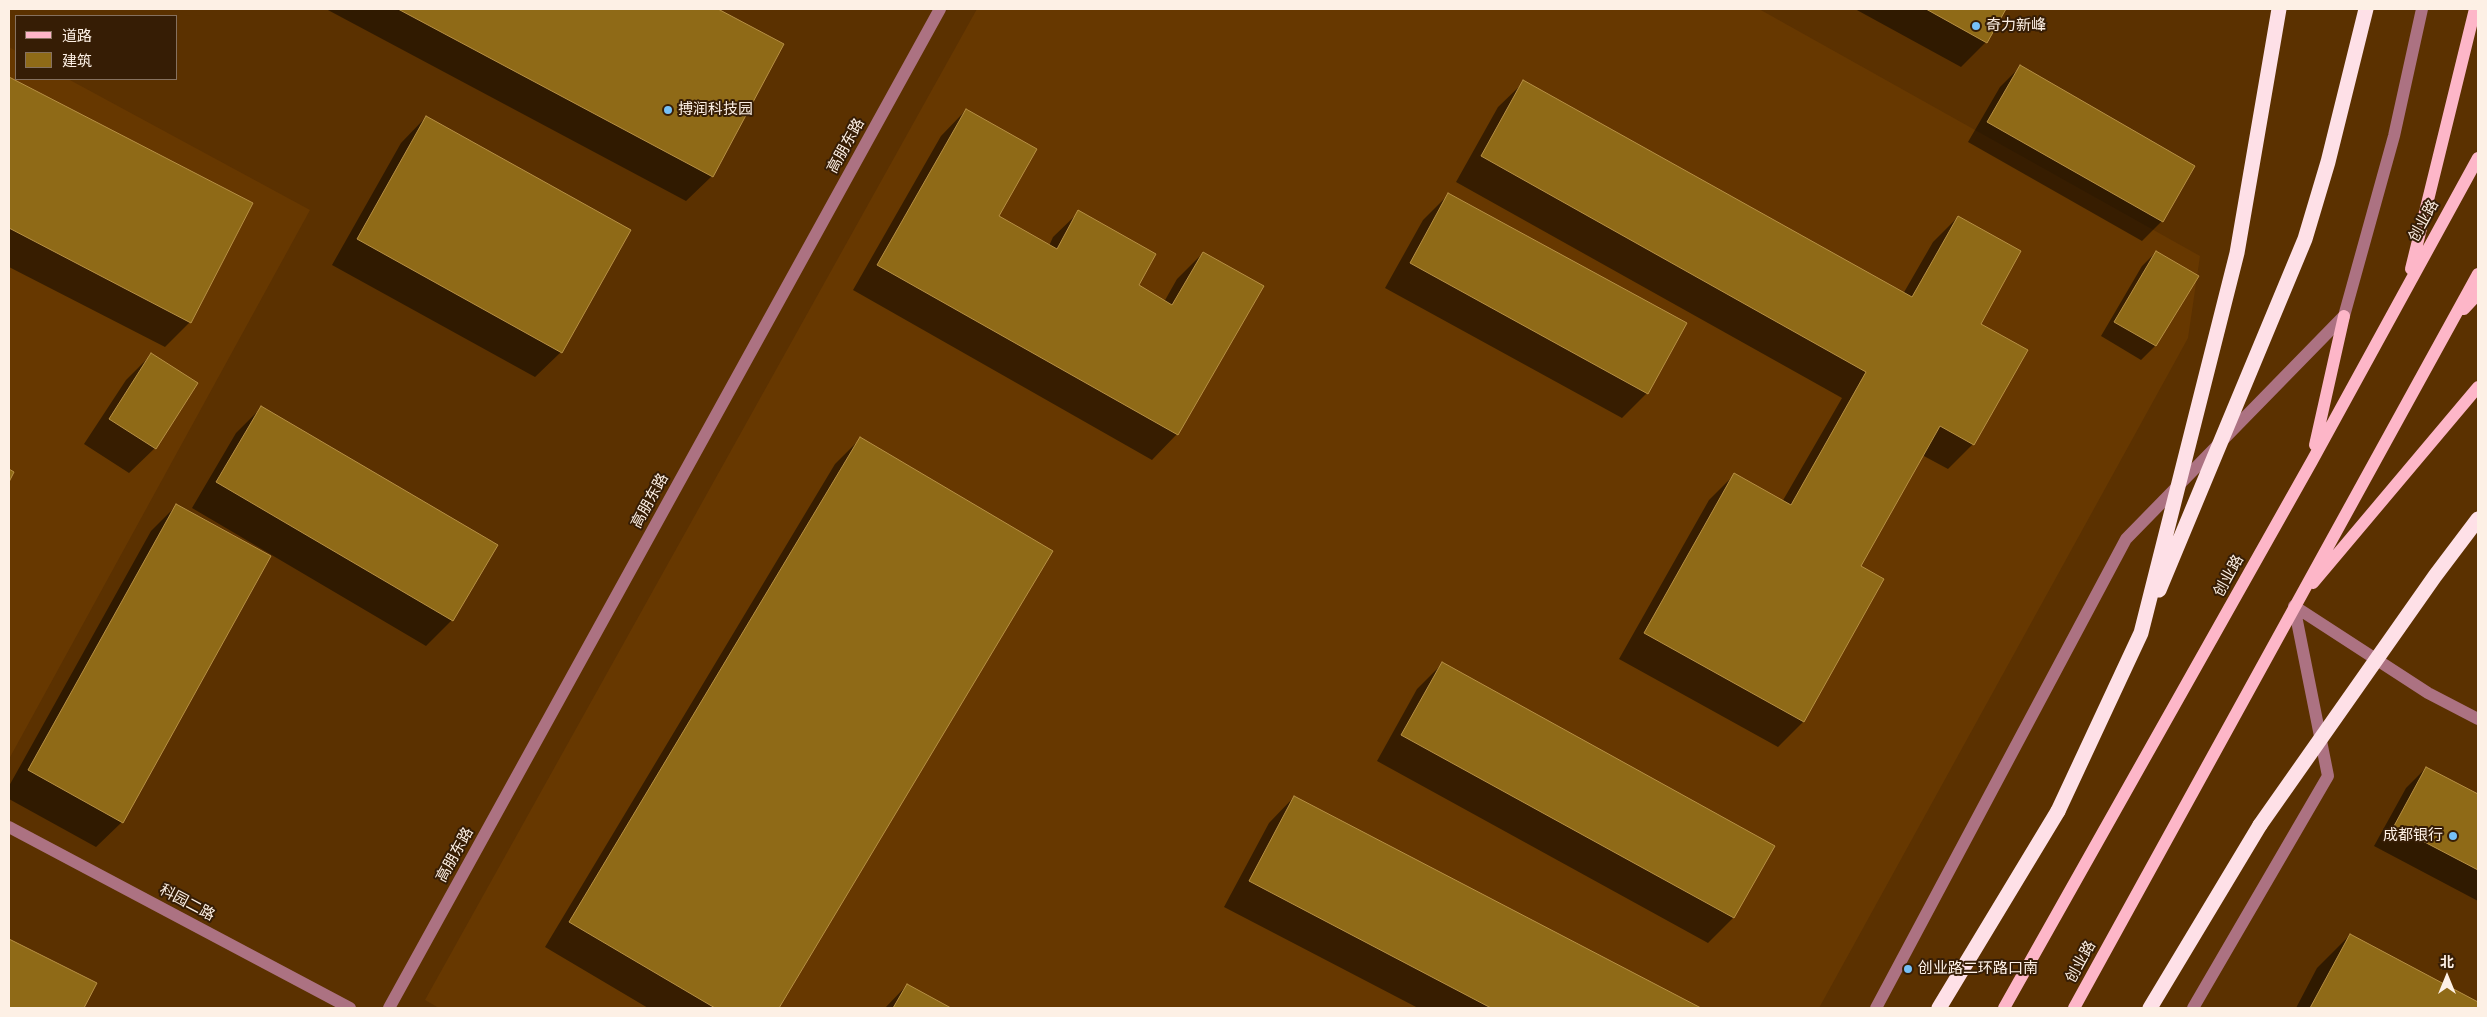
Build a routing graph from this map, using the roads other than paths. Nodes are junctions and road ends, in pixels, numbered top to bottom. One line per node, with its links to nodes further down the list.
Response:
1 (940, 9): 20 (street, 高朋东路)
2 (2279, 9): 16 (highway, bridge)
3 (2366, 9): 16 (highway, bridge)
4 (2422, 9): 10 (street)
5 (2475, 9): 8 (main road)
6 (2478, 158): 8 (main road, 创业路)
7 (2478, 274): 11 (main road, 创业路)
8 (2408, 283): 13 (main road, 创业路)
9 (2478, 294): 11 (main road)
10 (2344, 316): 13 (main road); 21 (street)
11 (2452, 322): 15 (main road, 创业路)
12 (2478, 387): 15 (main road)
13 (2312, 461): 23 (main road, 创业路)
14 (2478, 519): 25 (highway, bridge)
15 (2294, 606): 17 (street); 24 (main road, 创业路); 26 (street)
16 (2141, 633): 22 (highway, bridge)
17 (2478, 719)
18 (9, 827): 19 (street, 科园二路)
19 (350, 1008)
20 (389, 1008)
21 (1876, 1008)
22 (1940, 1008)
23 (2004, 1008)
24 (2074, 1008)
25 (2150, 1008)
26 (2193, 1008)

